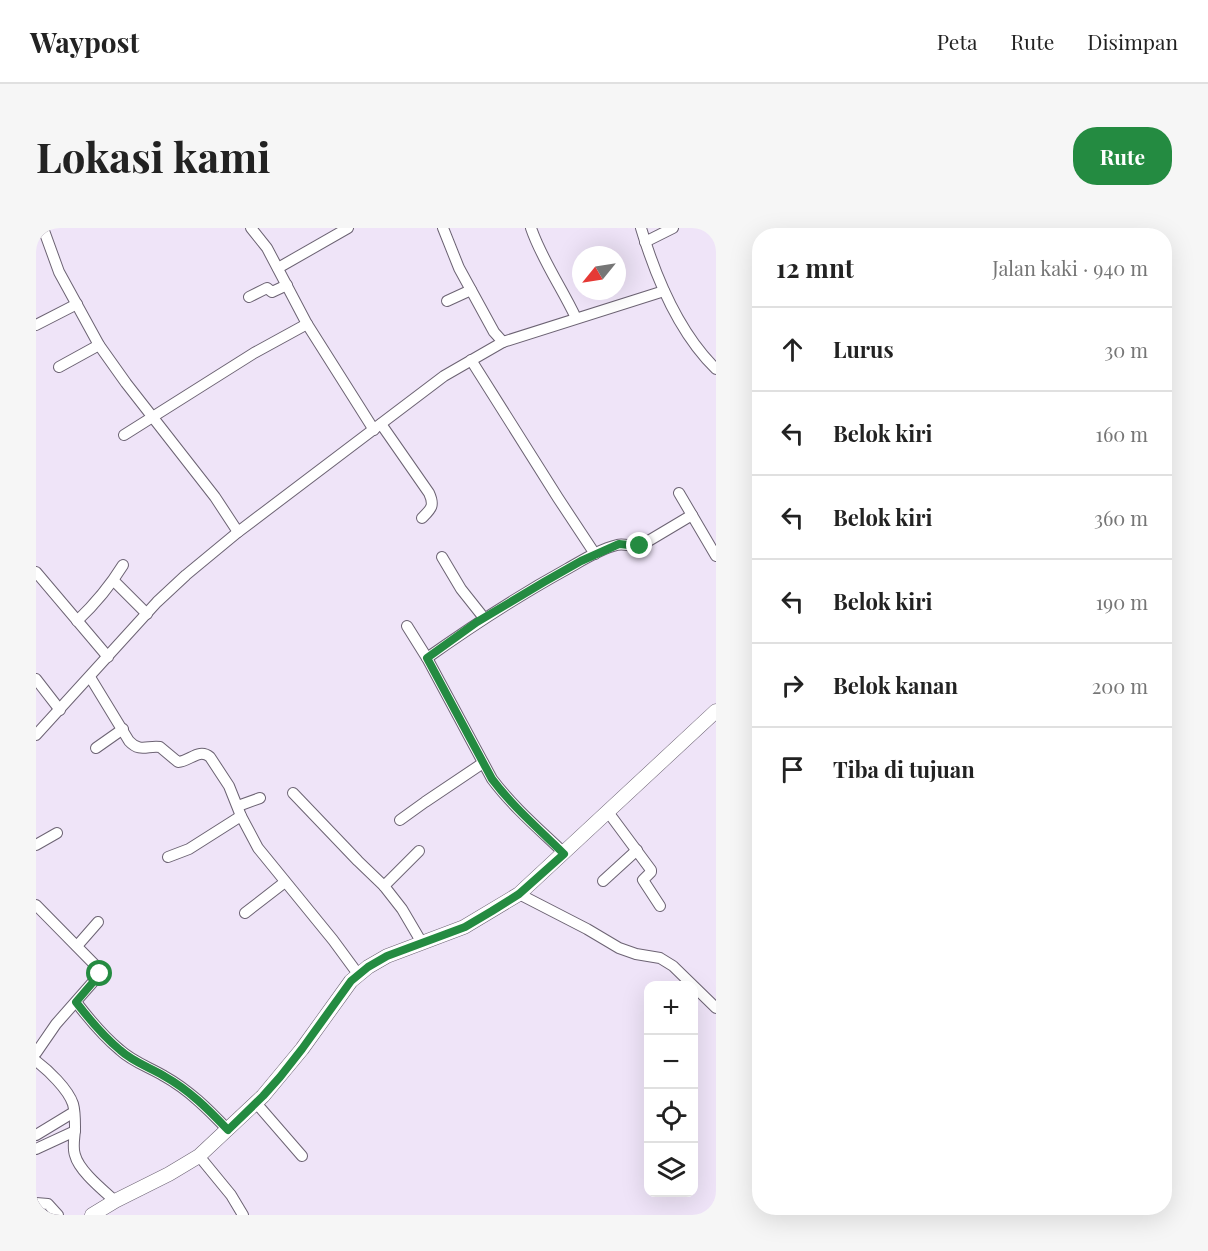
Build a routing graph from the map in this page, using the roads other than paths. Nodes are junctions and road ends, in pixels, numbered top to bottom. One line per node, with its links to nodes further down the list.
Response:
1 (43, 228): 15 (street)
2 (251, 228): 9 (street)
3 (348, 228): 9 (street)
4 (443, 228): 11 (street)
5 (531, 228): 16 (street)
6 (641, 228): 8 (street)
7 (672, 228): 8 (street)
8 (645, 242): 12 (street)
9 (278, 268): 10 (street)
10 (287, 285): 13 (street); 17 (street)
11 (471, 290): 14 (street); 19 (street)
12 (664, 291): 16 (street); 23 (street)
13 (249, 297)
14 (447, 302)
15 (77, 304): 18 (street); 20 (street)
16 (576, 318): 19 (street)
17 (307, 324): 24 (street); 25 (street)
18 (36, 325)
19 (503, 342): 21 (street)
20 (99, 345): 22 (street); 24 (street)
21 (471, 360): 25 (street); 31 (street)
22 (59, 367)
23 (716, 369)
24 (153, 418): 26 (street); 30 (street)
25 (378, 427): 29 (street); 30 (street)
26 (124, 435)
27 (679, 493): 28 (street)
28 (692, 515): 31 (street); 32 (street)
29 (422, 518)
30 (238, 532): 37 (street)
31 (595, 554): 38 (street)
32 (716, 556)
33 (442, 557): 38 (street)
34 (123, 566): 36 (street)
35 (36, 572): 39 (street)
36 (114, 581): 37 (street); 39 (street)
37 (147, 614): 41 (street)
38 (483, 618): 42 (street)
39 (77, 621): 41 (street)
40 (407, 626): 42 (street)
41 (108, 657): 43 (street)
42 (427, 658): 50 (street)
43 (90, 677): 45 (street); 47 (street)
44 (36, 679): 45 (street)
45 (60, 710): 48 (street)
46 (716, 711): 54 (main road)
47 (123, 729): 49 (street); 53 (street)
48 (36, 735)
49 (96, 748)
50 (483, 763): 55 (street); 60 (street)
51 (293, 794): 64 (street)
52 (260, 798): 53 (street)
53 (239, 811): 61 (street); 63 (street)
54 (608, 812): 58 (street); 60 (main road)
55 (400, 820)
56 (57, 833): 57 (street)
57 (36, 845)
58 (637, 850): 62 (street); 67 (street)
59 (419, 851): 64 (street)
60 (564, 854): 65 (main road)
61 (168, 857)
62 (603, 881)
63 (285, 882): 68 (street); 72 (street)
64 (384, 886): 70 (street)
65 (519, 894): 70 (main road); 74 (street)
66 (36, 905): 71 (street)
67 (660, 906)
68 (245, 913)
69 (98, 922): 71 (street)
70 (422, 943): 72 (main road)
71 (77, 946): 73 (street)
72 (358, 974): 77 (main road)
73 (76, 1002): 75 (street); 79 (street)
74 (716, 1008)
75 (36, 1053)
76 (36, 1061): 78 (street)
77 (256, 1103): 79 (main road); 84 (street)
78 (74, 1112): 80 (street); 81 (street)
79 (228, 1130): 83 (main road)
80 (75, 1131): 82 (street); 85 (street)
81 (36, 1135)
82 (36, 1149)
83 (199, 1156): 85 (main road); 89 (street)
84 (302, 1156)
85 (115, 1201): 88 (main road)
86 (36, 1203): 87 (street)
87 (58, 1215)
88 (92, 1215)
89 (243, 1215)

